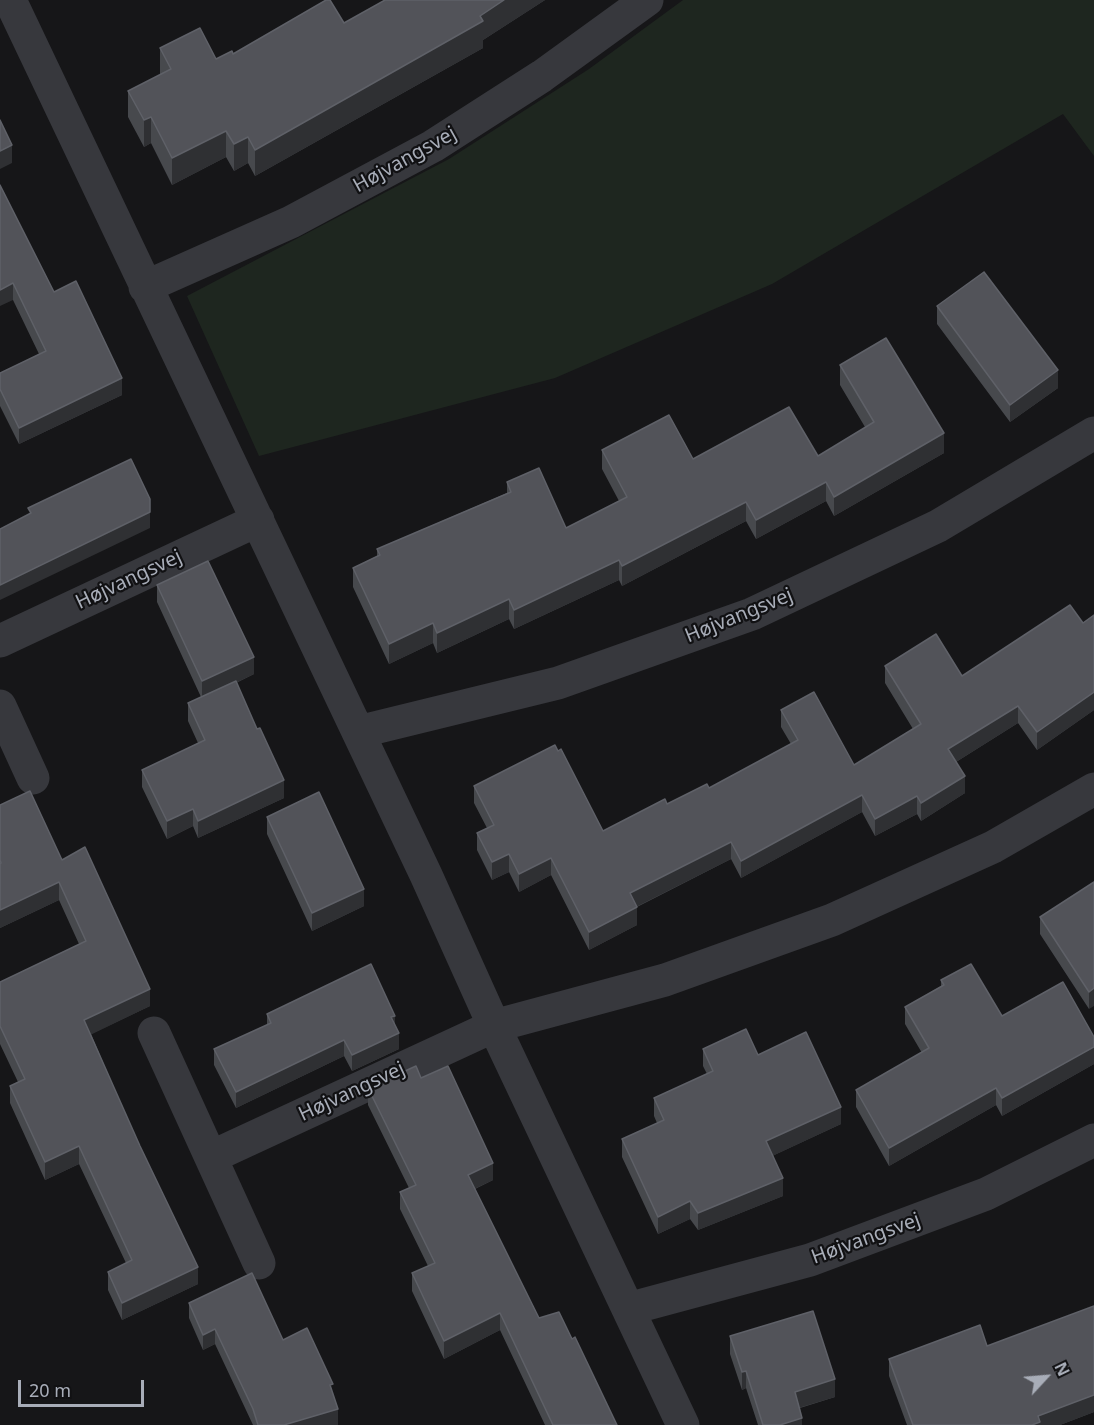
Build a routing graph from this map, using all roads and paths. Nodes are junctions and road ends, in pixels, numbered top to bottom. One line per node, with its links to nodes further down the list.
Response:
1 (646, 0): 3 (street, Højvangsvej)
2 (11, 4): 3 (street)
3 (144, 286): 5 (street)
4 (1094, 433): 8 (street, Højvangsvej)
5 (258, 520): 6 (street, Højvangsvej); 8 (street)
6 (0, 641)
7 (0, 706): 9 (street)
8 (358, 732): 11 (street)
9 (33, 778)
10 (1094, 789): 11 (street, Højvangsvej)
11 (494, 1026): 14 (street, Højvangsvej); 16 (street)
12 (154, 1033): 14 (street)
13 (1094, 1140): 16 (street, Højvangsvej)
14 (211, 1157): 15 (street)
15 (259, 1263)
16 (628, 1308): 17 (street)
17 (683, 1425)

